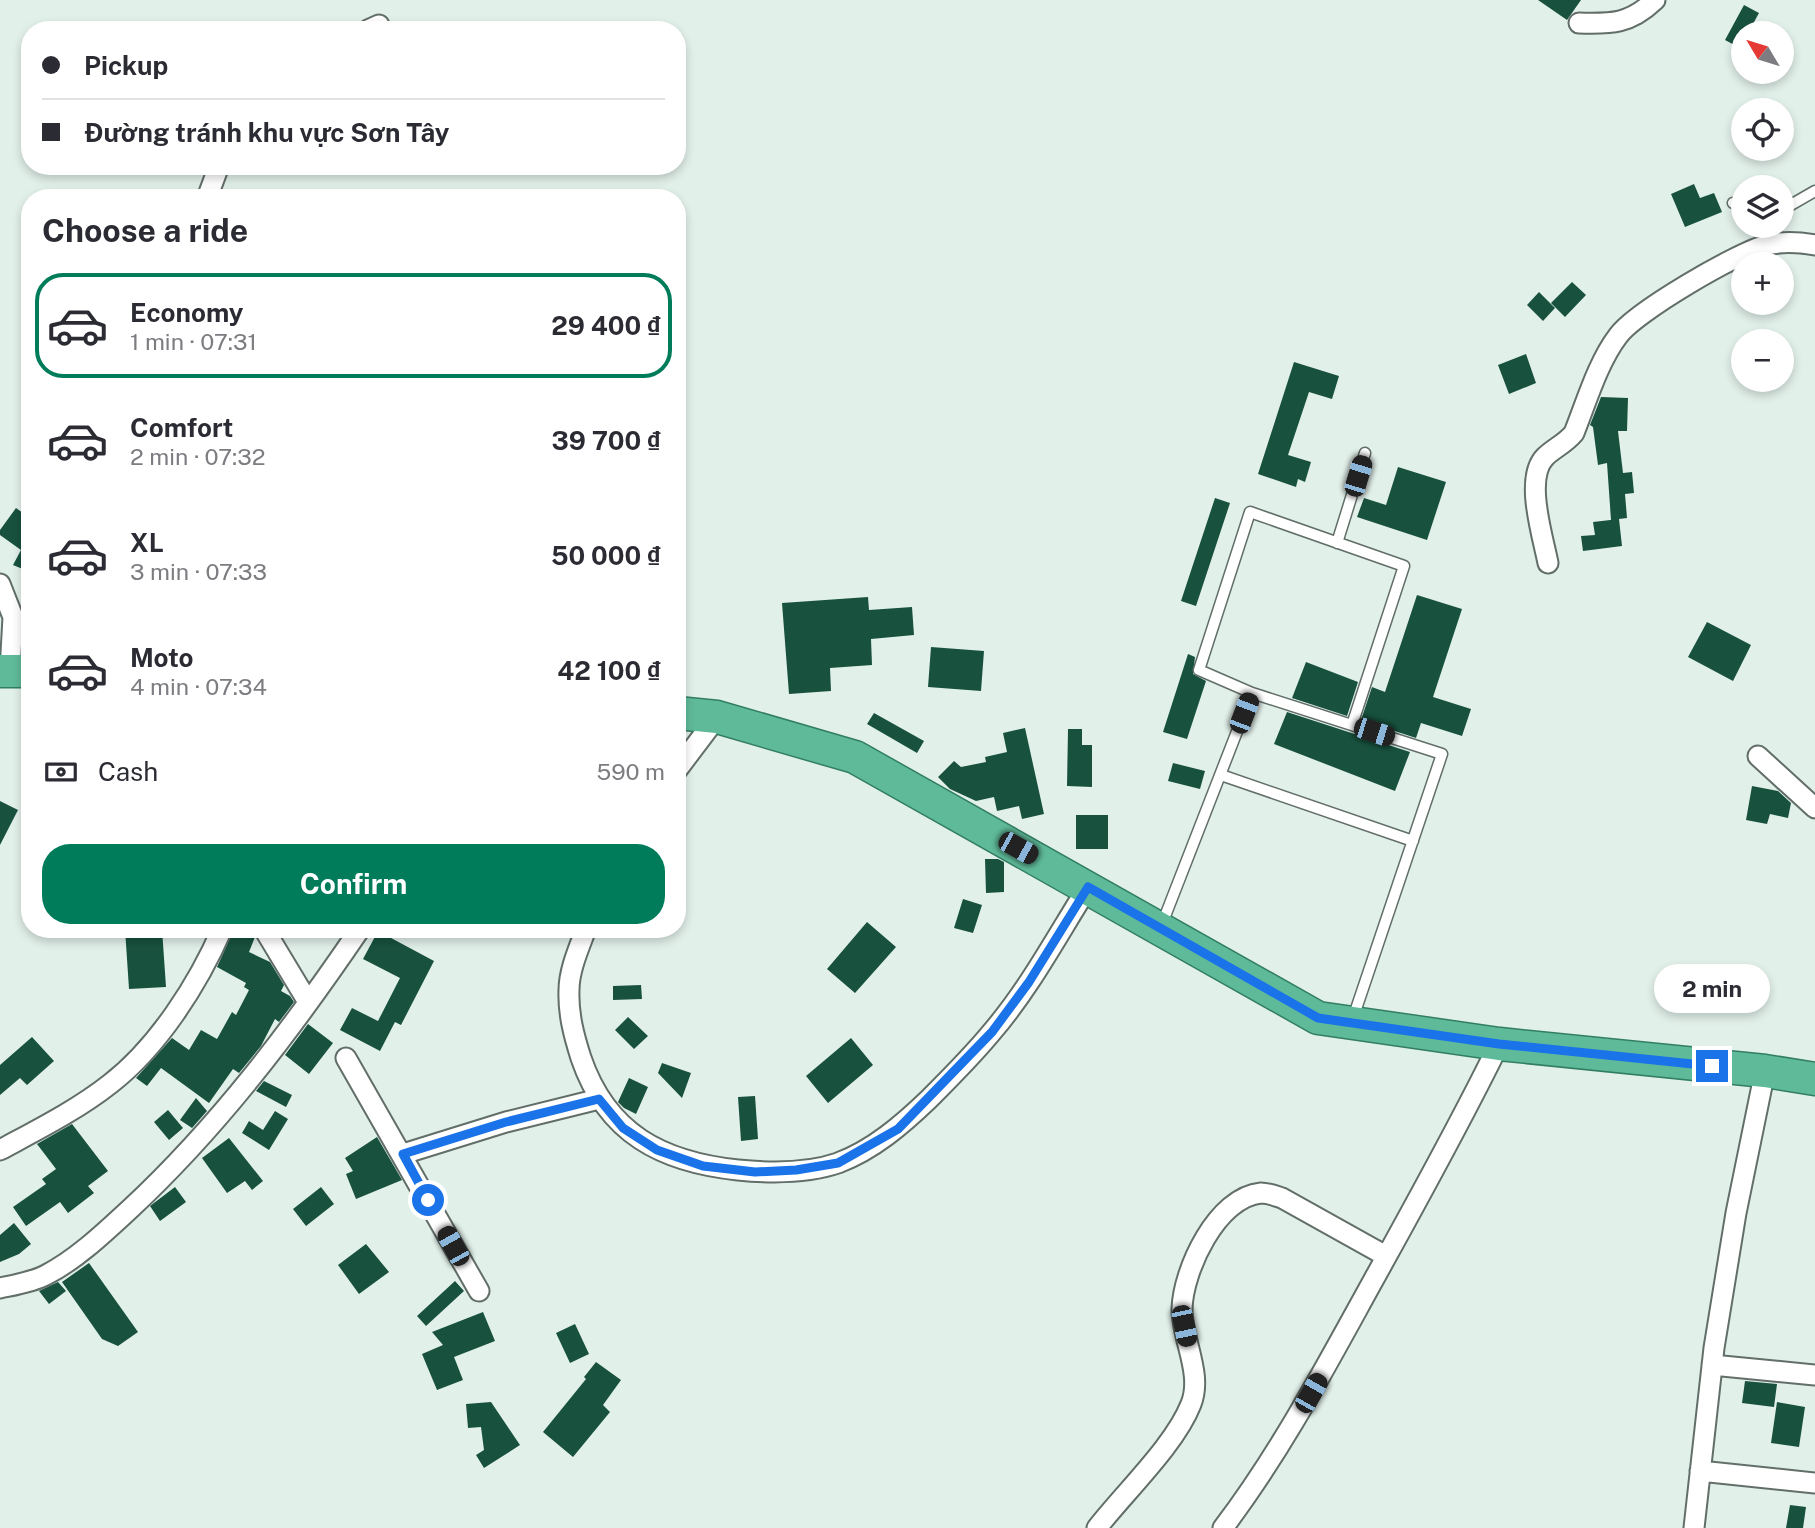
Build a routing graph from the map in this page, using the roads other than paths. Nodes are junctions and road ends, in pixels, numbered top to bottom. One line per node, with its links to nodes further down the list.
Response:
1 (1655, 0): 2 (street)
2 (1579, 23)
3 (1815, 191): 4 (lane)
4 (1794, 202)
5 (1815, 245): 8 (street)
6 (1365, 453): 7 (lane)
7 (1337, 543): 11 (lane); 14 (lane)
8 (1548, 563)
9 (0, 584): 10 (street)
10 (13, 671)
11 (1252, 693): 14 (lane); 17 (lane)
12 (686, 714): 13 (highway)
13 (717, 717): 16 (street); 20 (highway)
14 (1352, 725): 19 (lane)
15 (1758, 756): 18 (street)
16 (686, 758)
17 (1221, 775): 19 (lane); 21 (lane)
18 (1815, 808)
19 (1413, 842): 27 (lane)
20 (1088, 887): 21 (highway); 32 (street)
21 (1161, 928): 27 (highway)
22 (218, 938): 33 (street)
23 (269, 938): 26 (street)
24 (354, 938): 26 (street)
25 (583, 938): 32 (street)
26 (308, 1002): 36 (street)
27 (1351, 1022): 28 (highway)
28 (1499, 1044): 30 (highway); 35 (street)
29 (346, 1058): 34 (street)
30 (1765, 1071): 31 (highway); 38 (street)
31 (1815, 1079)
32 (599, 1099): 34 (street)
33 (0, 1150)
34 (403, 1154): 37 (street)
35 (1386, 1256): 42 (street); 43 (street)
36 (0, 1288)
37 (478, 1292)
38 (1712, 1365): 39 (street); 40 (street)
39 (1815, 1375)
40 (1700, 1471): 41 (street); 44 (street)
41 (1815, 1483)
42 (1097, 1528)
43 (1223, 1528)
44 (1694, 1528)

